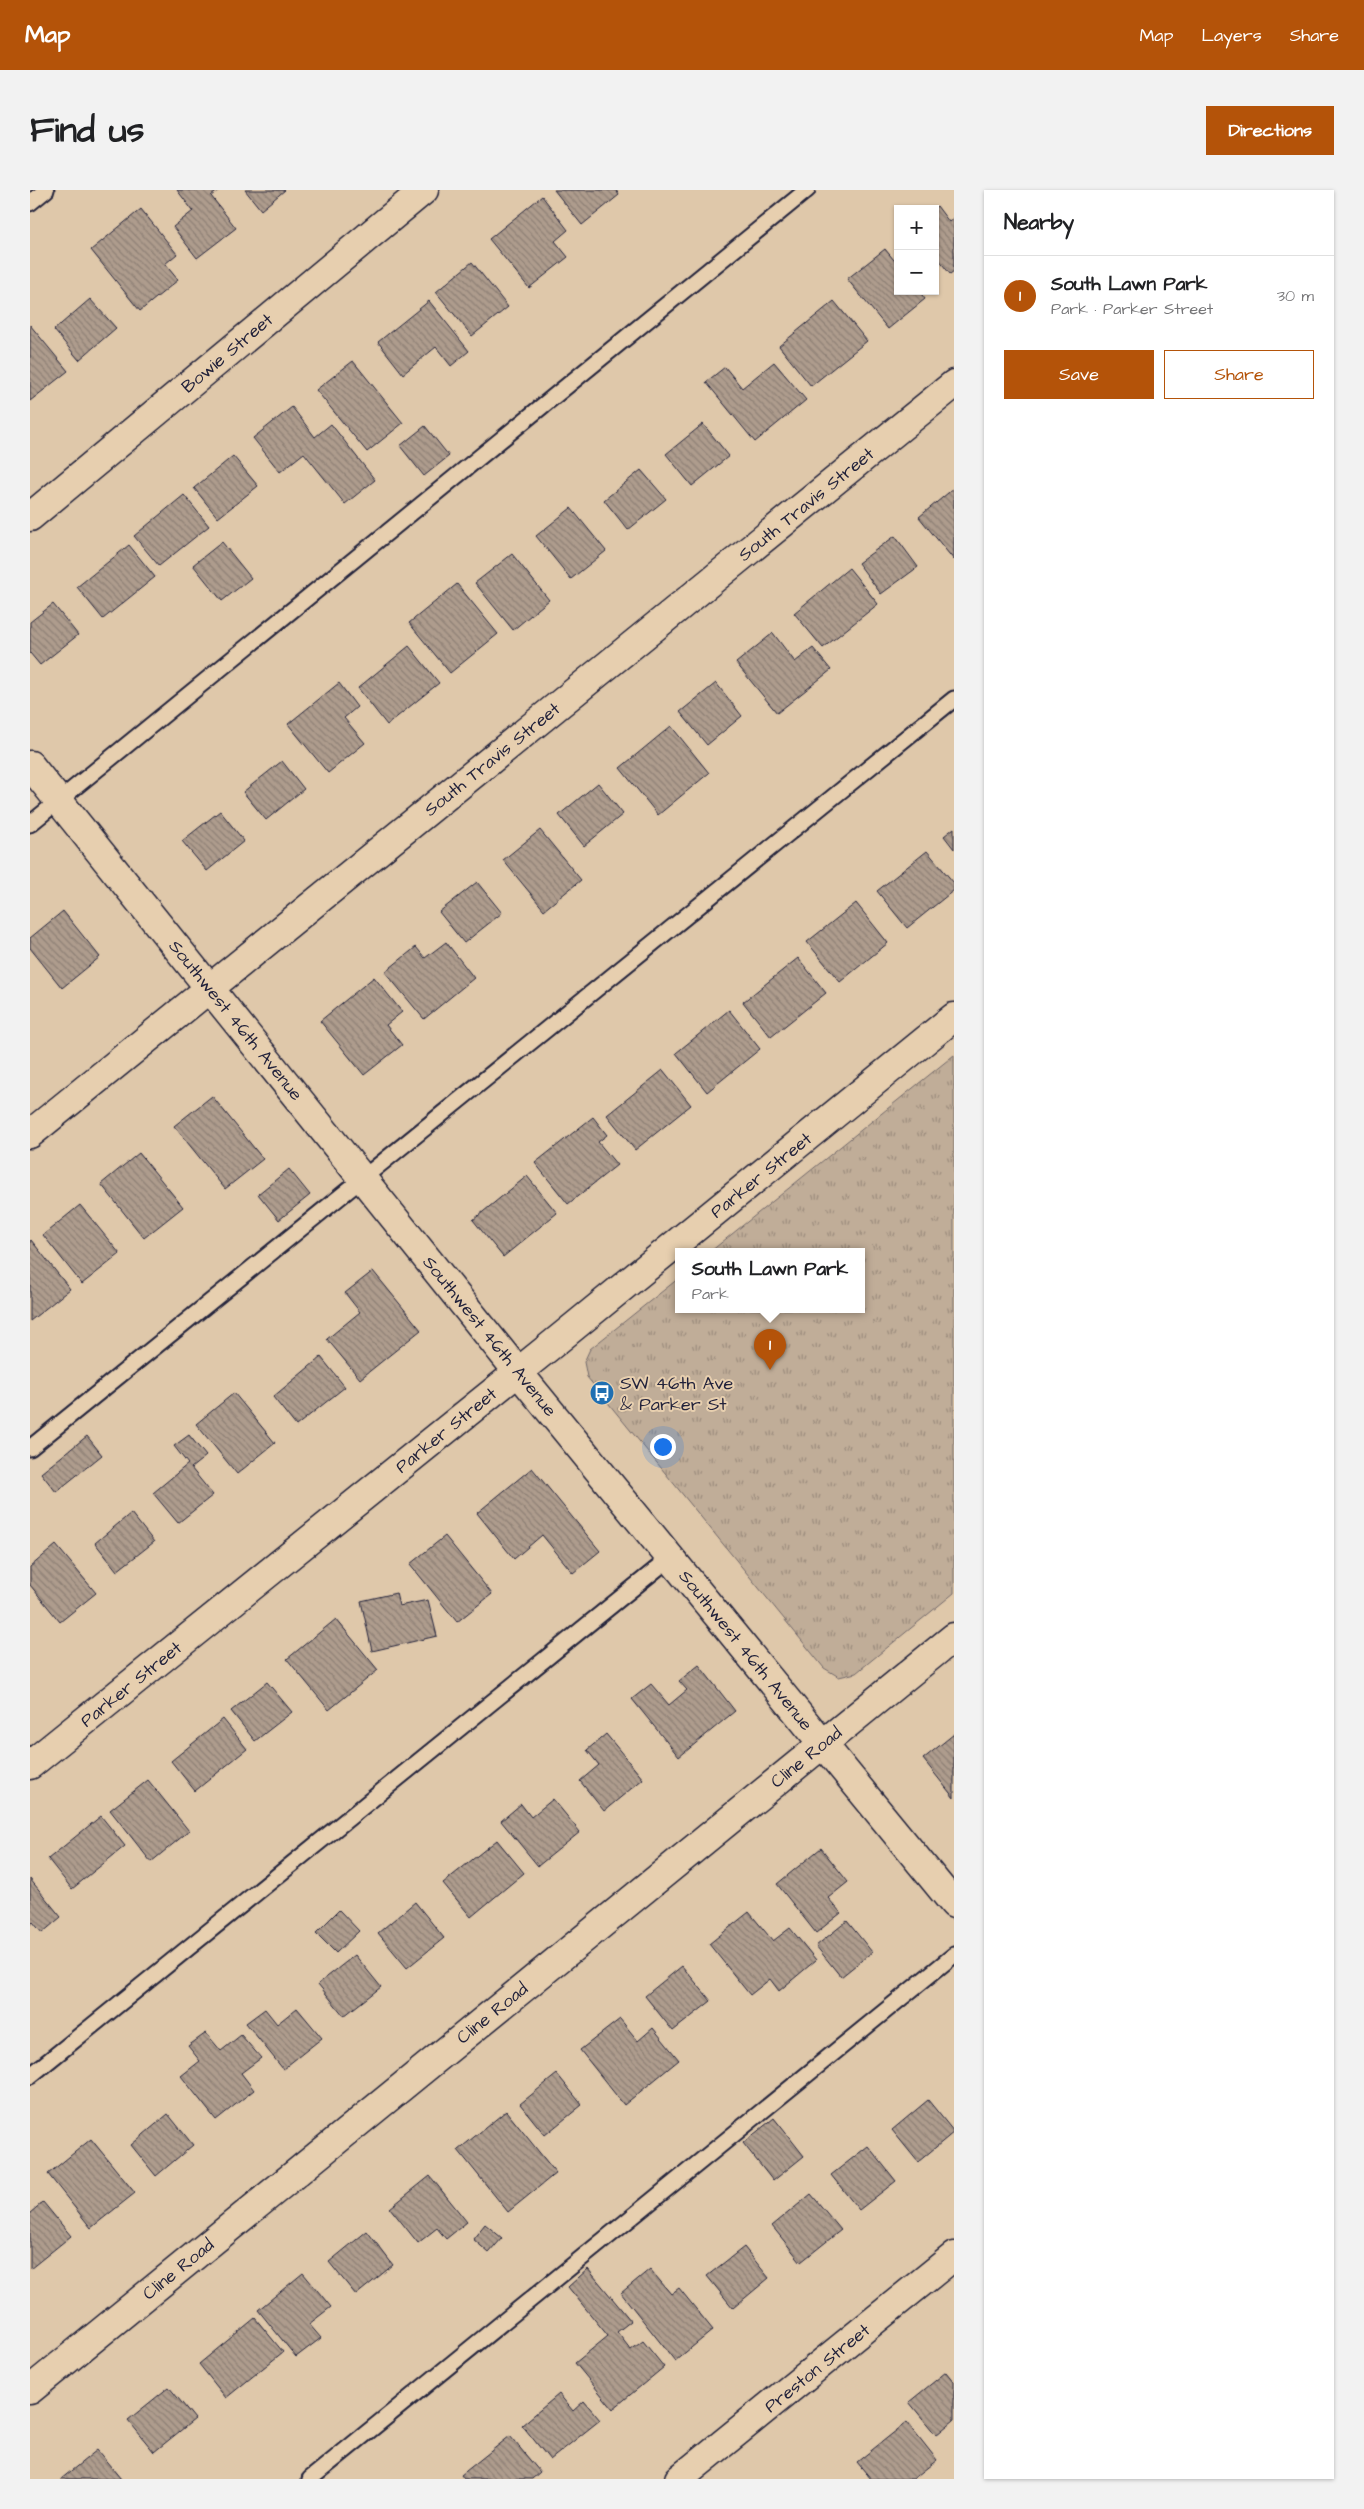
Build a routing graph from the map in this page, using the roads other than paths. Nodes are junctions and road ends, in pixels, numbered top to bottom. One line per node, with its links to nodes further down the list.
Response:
1 (46, 190): 4 (lane)
2 (424, 190): 6 (street, Bowie Street)
3 (807, 190): 9 (lane)
4 (30, 203)
5 (954, 384): 11 (street, South Travis Street)
6 (30, 517)
7 (954, 699): 14 (lane)
8 (30, 765): 9 (street, Southwest 46th Avenue)
9 (59, 801): 10 (lane); 11 (street, Southwest 46th Avenue)
10 (30, 824)
11 (210, 987): 13 (street, South Travis Street); 14 (street, Southwest 46th Avenue)
12 (954, 1017): 15 (street, Parker Street)
13 (30, 1134)
14 (364, 1179): 15 (street, Southwest 46th Avenue); 16 (lane)
15 (518, 1372): 17 (street, Southwest 46th Avenue); 20 (street, Parker Street)
16 (30, 1448)
17 (670, 1558): 19 (street, Southwest 46th Avenue); 23 (lane)
18 (954, 1637): 19 (street, Cline Road)
19 (823, 1743): 21 (street, Southwest 46th Avenue); 25 (street, Cline Road)
20 (30, 1765)
21 (954, 1904)
22 (954, 1955): 26 (lane)
23 (30, 2076)
24 (954, 2256): 27 (street, Preston Street)
25 (30, 2390)
26 (310, 2479)
27 (679, 2479)

